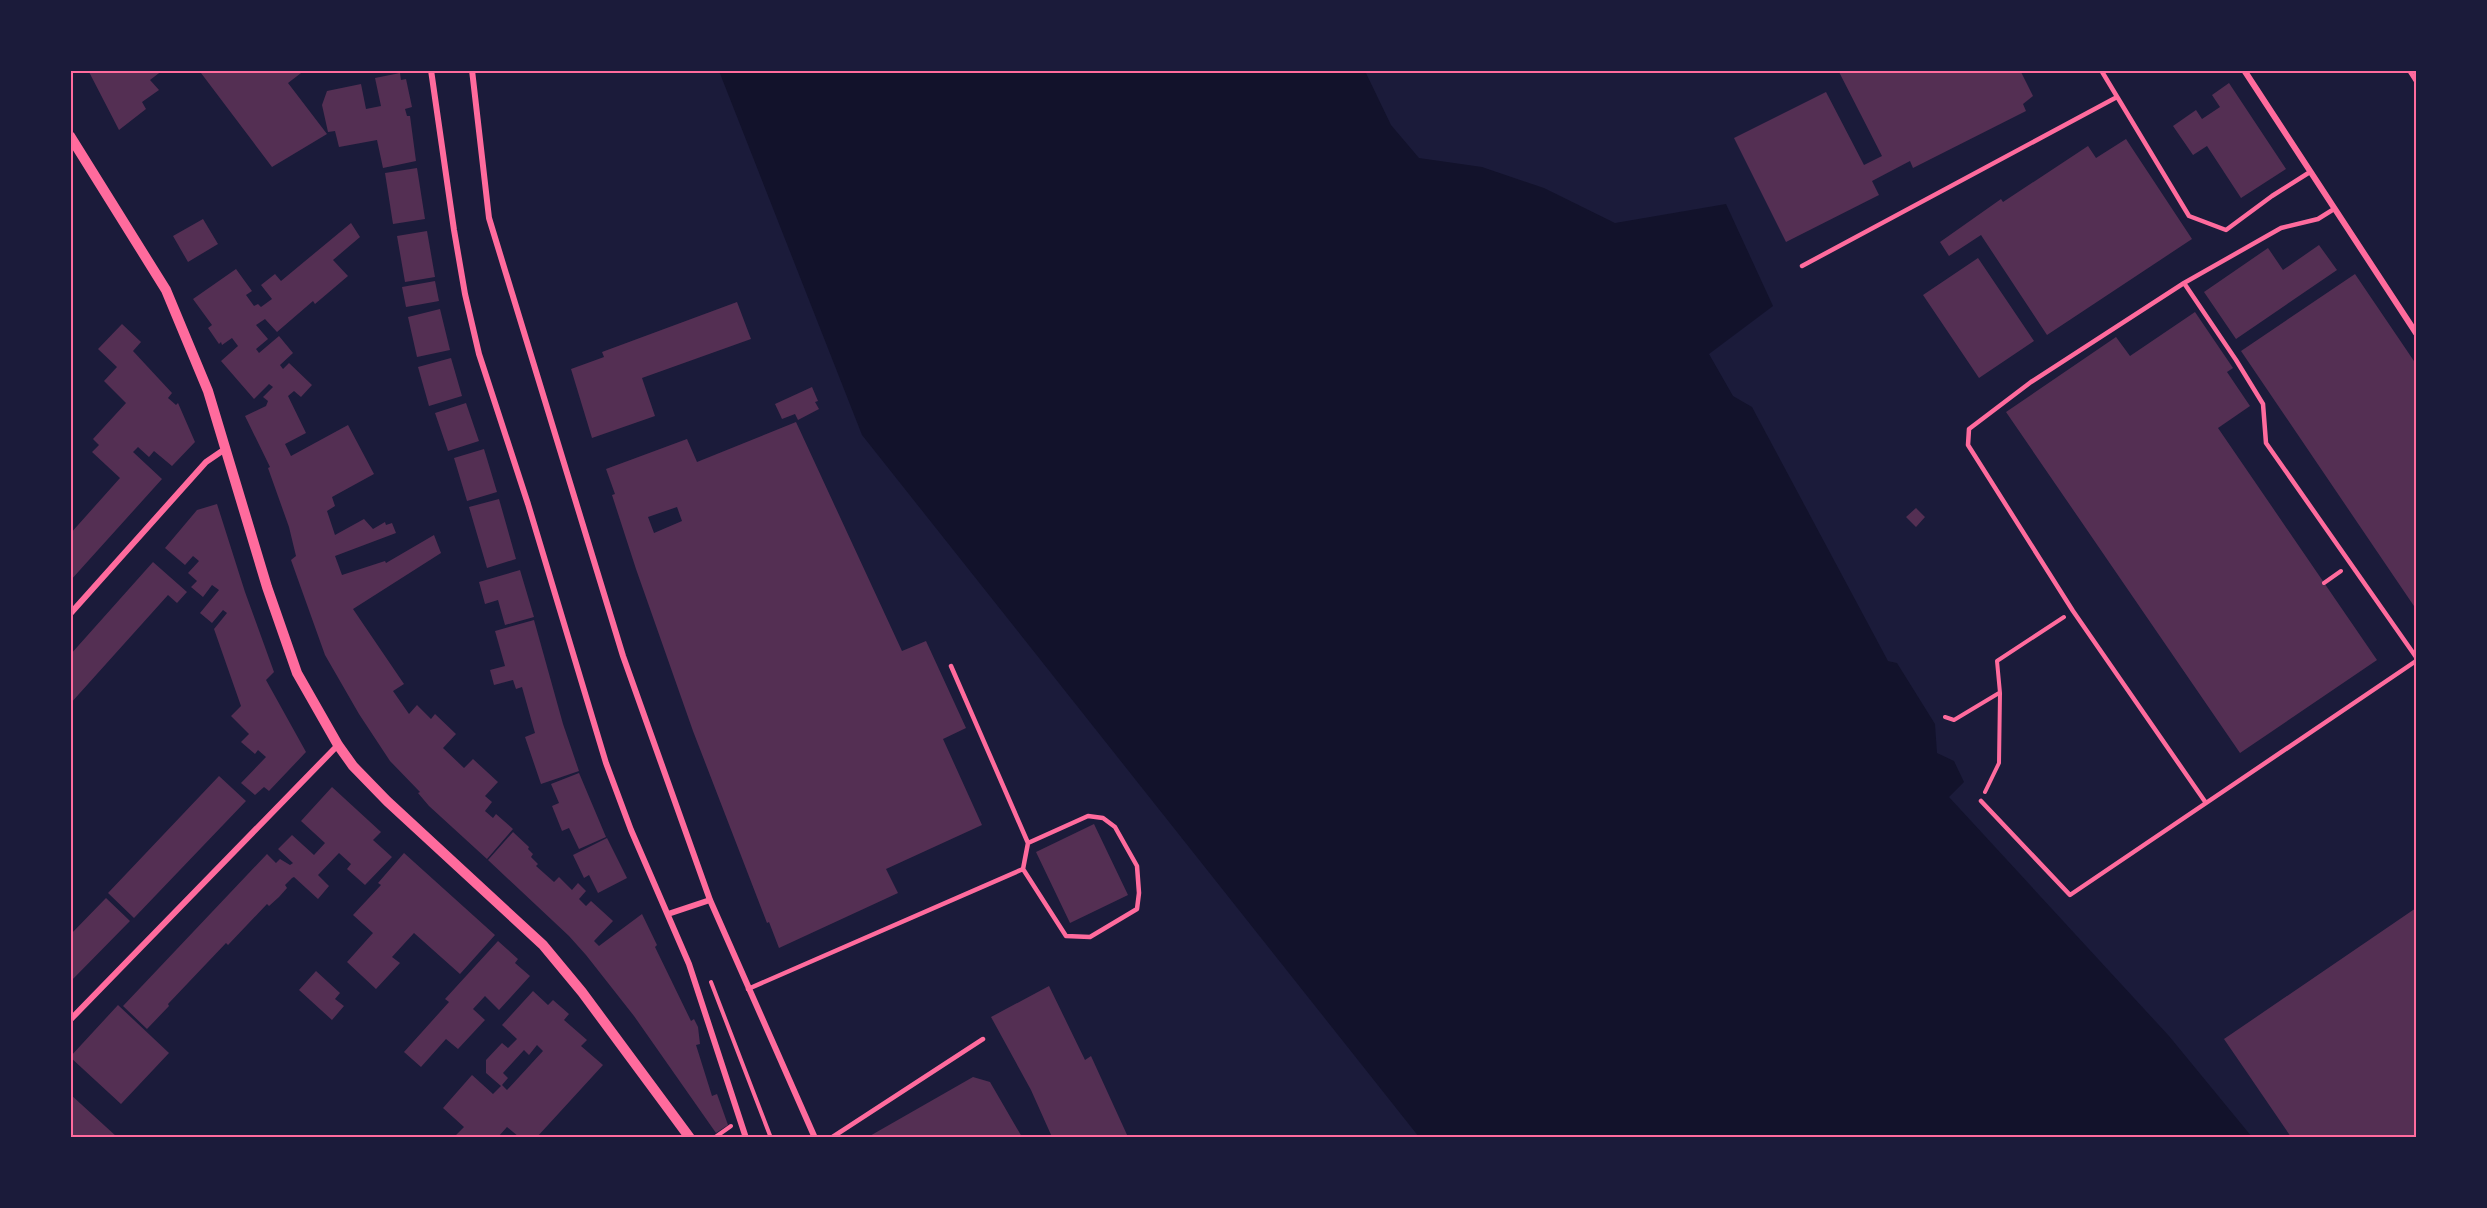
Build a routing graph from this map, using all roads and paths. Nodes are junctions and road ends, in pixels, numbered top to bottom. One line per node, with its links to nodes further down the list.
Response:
1 (431, 70): 29 (street)
2 (472, 70): 28 (street)
3 (2101, 70): 7 (lane)
4 (2244, 70): 9 (street)
5 (2409, 70): 6 (lane)
6 (2416, 81)
7 (2117, 97): 9 (lane); 11 (lane)
8 (70, 136): 14 (street)
9 (2310, 172): 10 (street)
10 (2334, 209): 12 (lane); 13 (street)
11 (1802, 266)
12 (2184, 283): 15 (lane); 17 (lane)
13 (2416, 333)
14 (225, 449): 18 (street); 23 (street)
15 (2351, 564): 16 (path); 19 (lane)
16 (2324, 583)
17 (2073, 611): 21 (path); 25 (lane)
18 (70, 614)
19 (2416, 659): 25 (lane)
20 (951, 666): 26 (lane)
21 (2000, 693): 22 (path); 24 (path)
22 (1945, 717)
23 (338, 745): 32 (street); 35 (street)
24 (1981, 801): 25 (lane)
25 (2206, 803)
26 (1028, 843): 27 (lane); 27 (lane)
27 (1023, 868): 31 (lane)
28 (710, 900): 29 (street); 31 (street)
29 (668, 914): 37 (street)
30 (708, 974): 38 (path)
31 (748, 989): 39 (street)
32 (70, 1020)
33 (983, 1039): 40 (lane)
34 (729, 1128): 36 (path)
35 (690, 1137)
36 (714, 1137)
37 (746, 1137)
38 (771, 1137)
39 (815, 1137)
40 (831, 1137)

